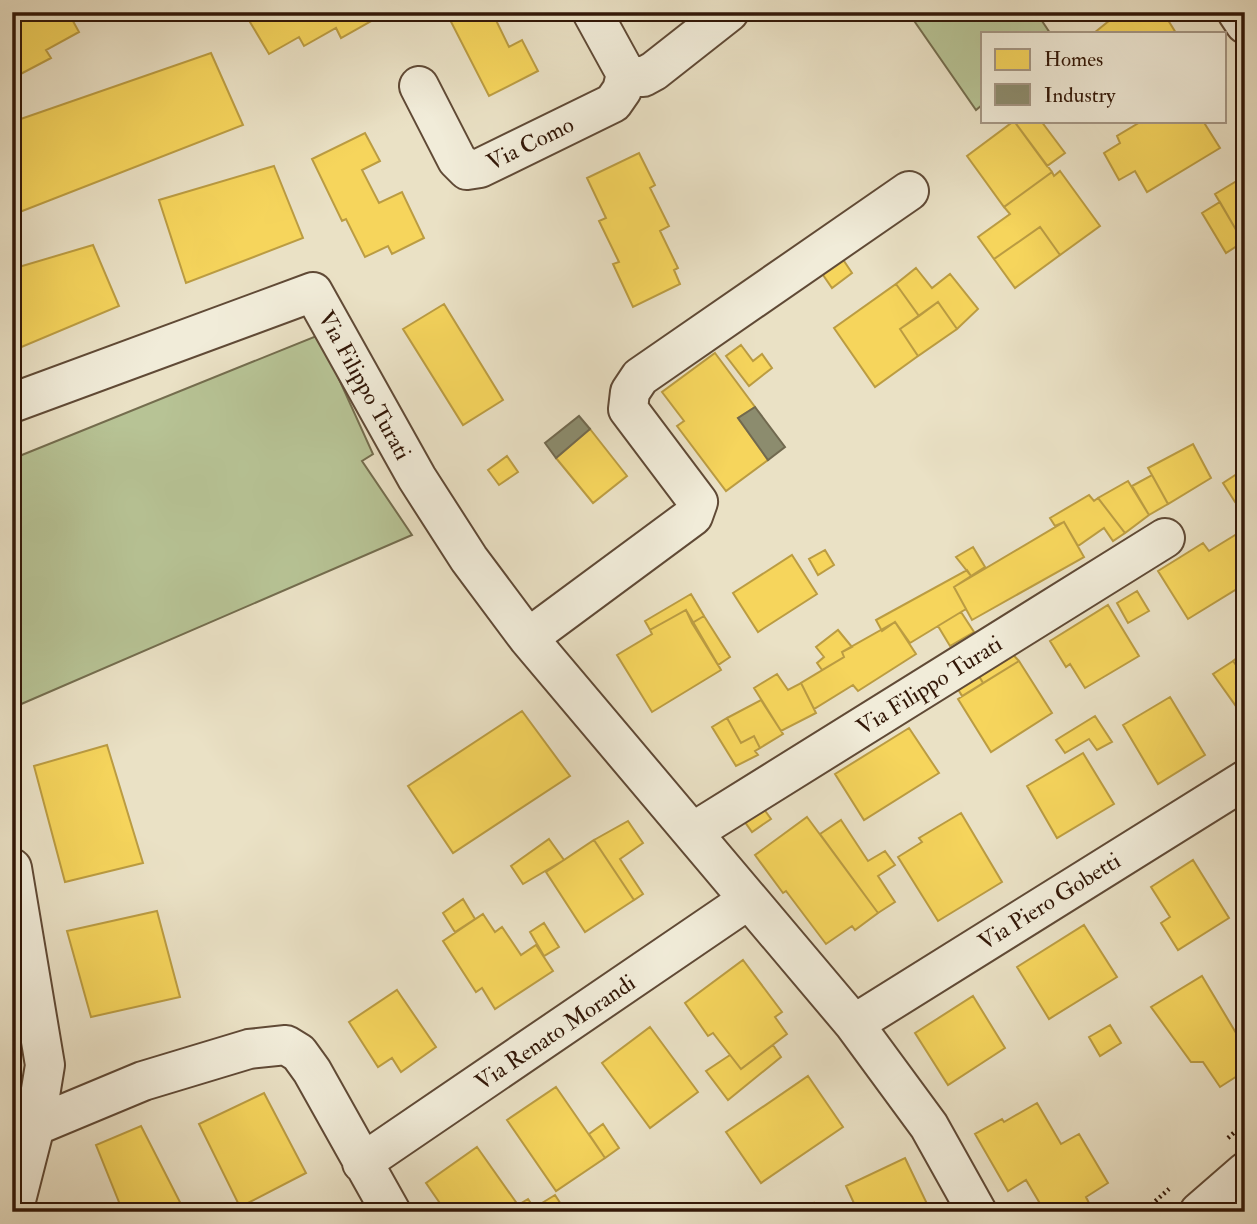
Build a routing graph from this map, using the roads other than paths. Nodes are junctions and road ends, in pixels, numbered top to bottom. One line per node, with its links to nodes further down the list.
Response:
1 (592, 12): 5 (street)
2 (729, 12): 5 (street)
3 (1237, 12): 4 (street)
4 (1245, 24)
5 (626, 74): 6 (street, Via Como)
6 (419, 86)
7 (909, 191): 10 (street)
8 (12, 403): 10 (street, Via Filippo Turati)
9 (1165, 537): 12 (street, Via Filippo Turati)
10 (528, 638): 12 (street, Via Filippo Turati)
11 (1245, 780): 15 (street, Via Piero Gobetti)
12 (693, 832): 14 (street, Via Filippo Turati)
13 (12, 868): 16 (street)
14 (748, 900): 15 (street, Via Filippo Turati); 17 (street, Via Renato Morandi)
15 (854, 1024): 21 (street, Via Filippo Turati)
16 (24, 1113): 17 (street); 19 (street)
17 (362, 1163): 20 (street)
18 (1245, 1172): 22 (street)
19 (13, 1212)
20 (391, 1212)
21 (977, 1212)
22 (1199, 1212)

